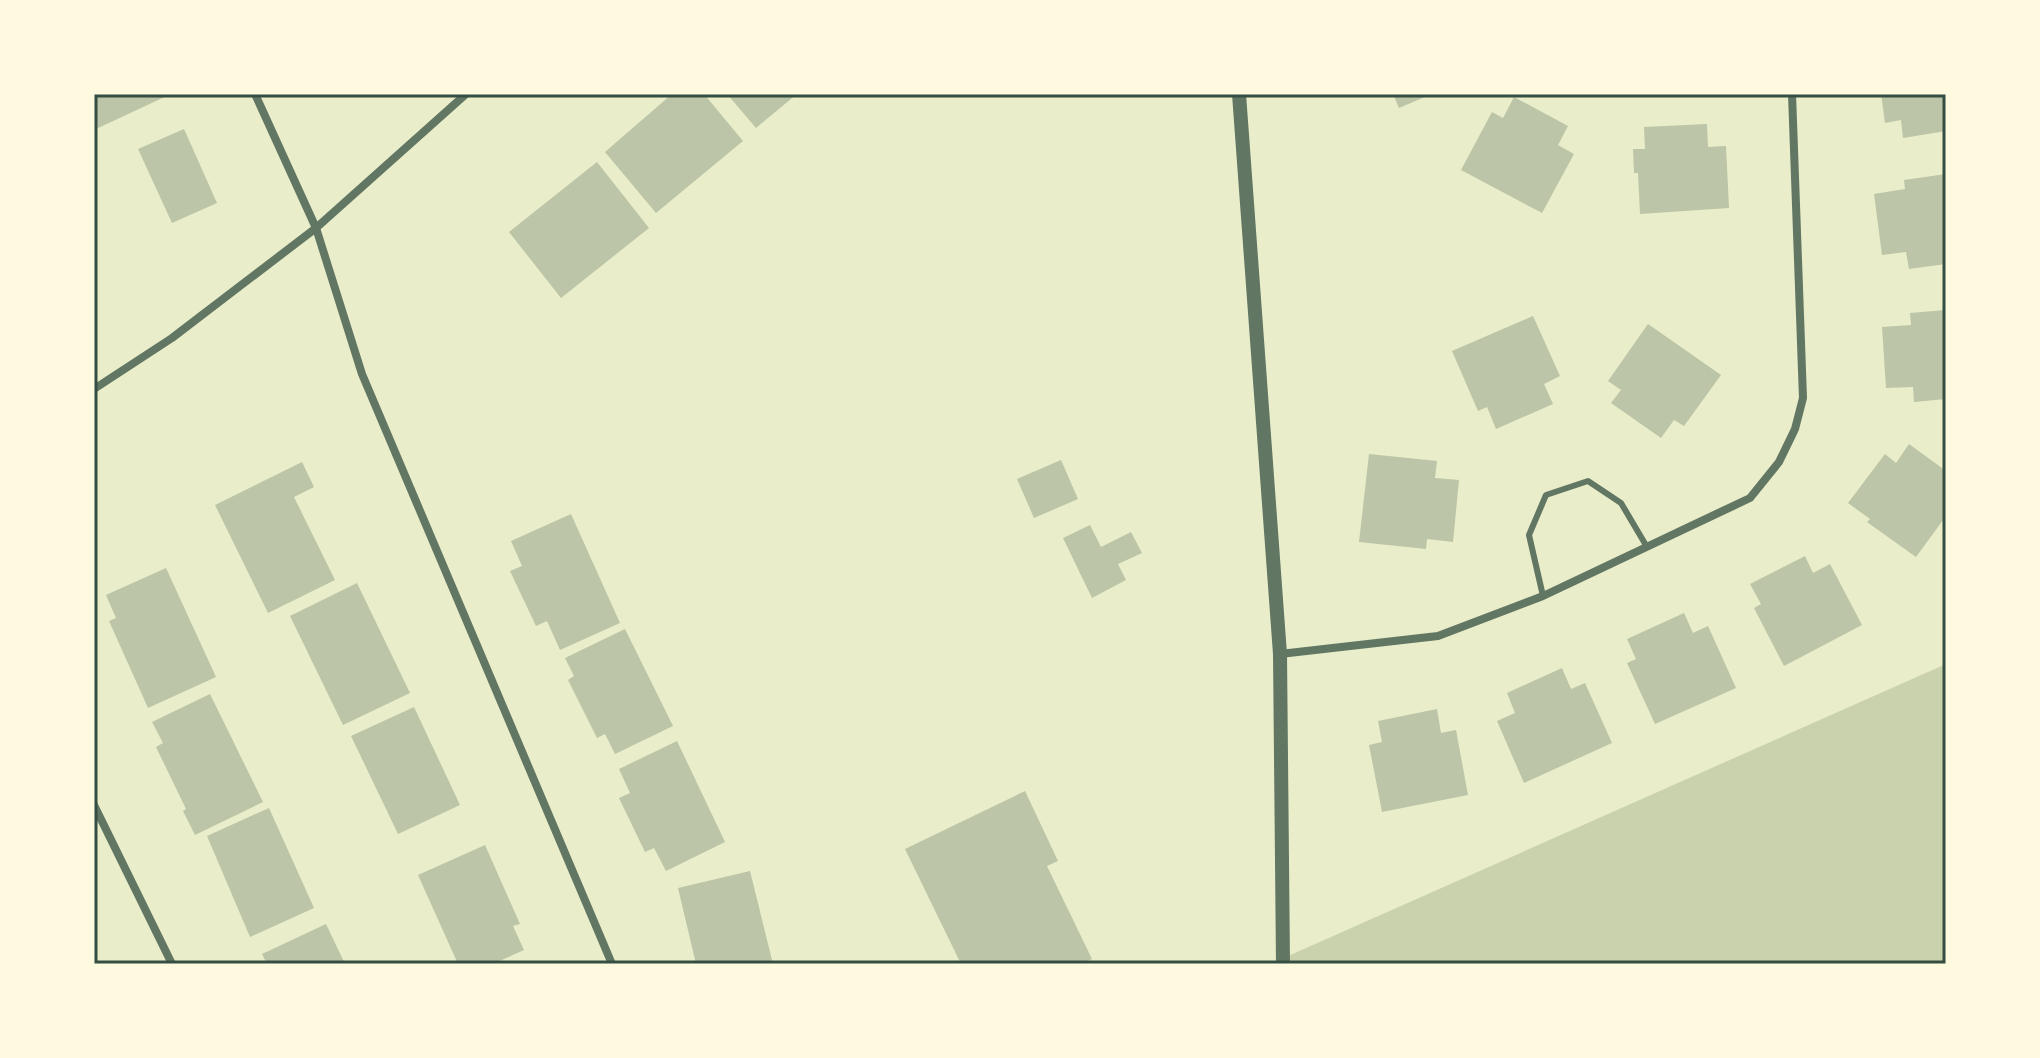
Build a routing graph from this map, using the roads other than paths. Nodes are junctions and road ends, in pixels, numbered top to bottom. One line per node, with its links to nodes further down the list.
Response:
1 (255, 94): 5 (street)
2 (466, 94): 5 (street)
3 (1239, 94): 9 (street)
4 (1792, 94): 7 (street)
5 (316, 228): 6 (street); 12 (street)
6 (94, 389)
7 (1647, 547): 8 (street); 8 (lane)
8 (1543, 596): 9 (street)
9 (1280, 654): 13 (street)
10 (94, 805): 11 (street)
11 (172, 964)
12 (612, 964)
13 (1283, 964)

